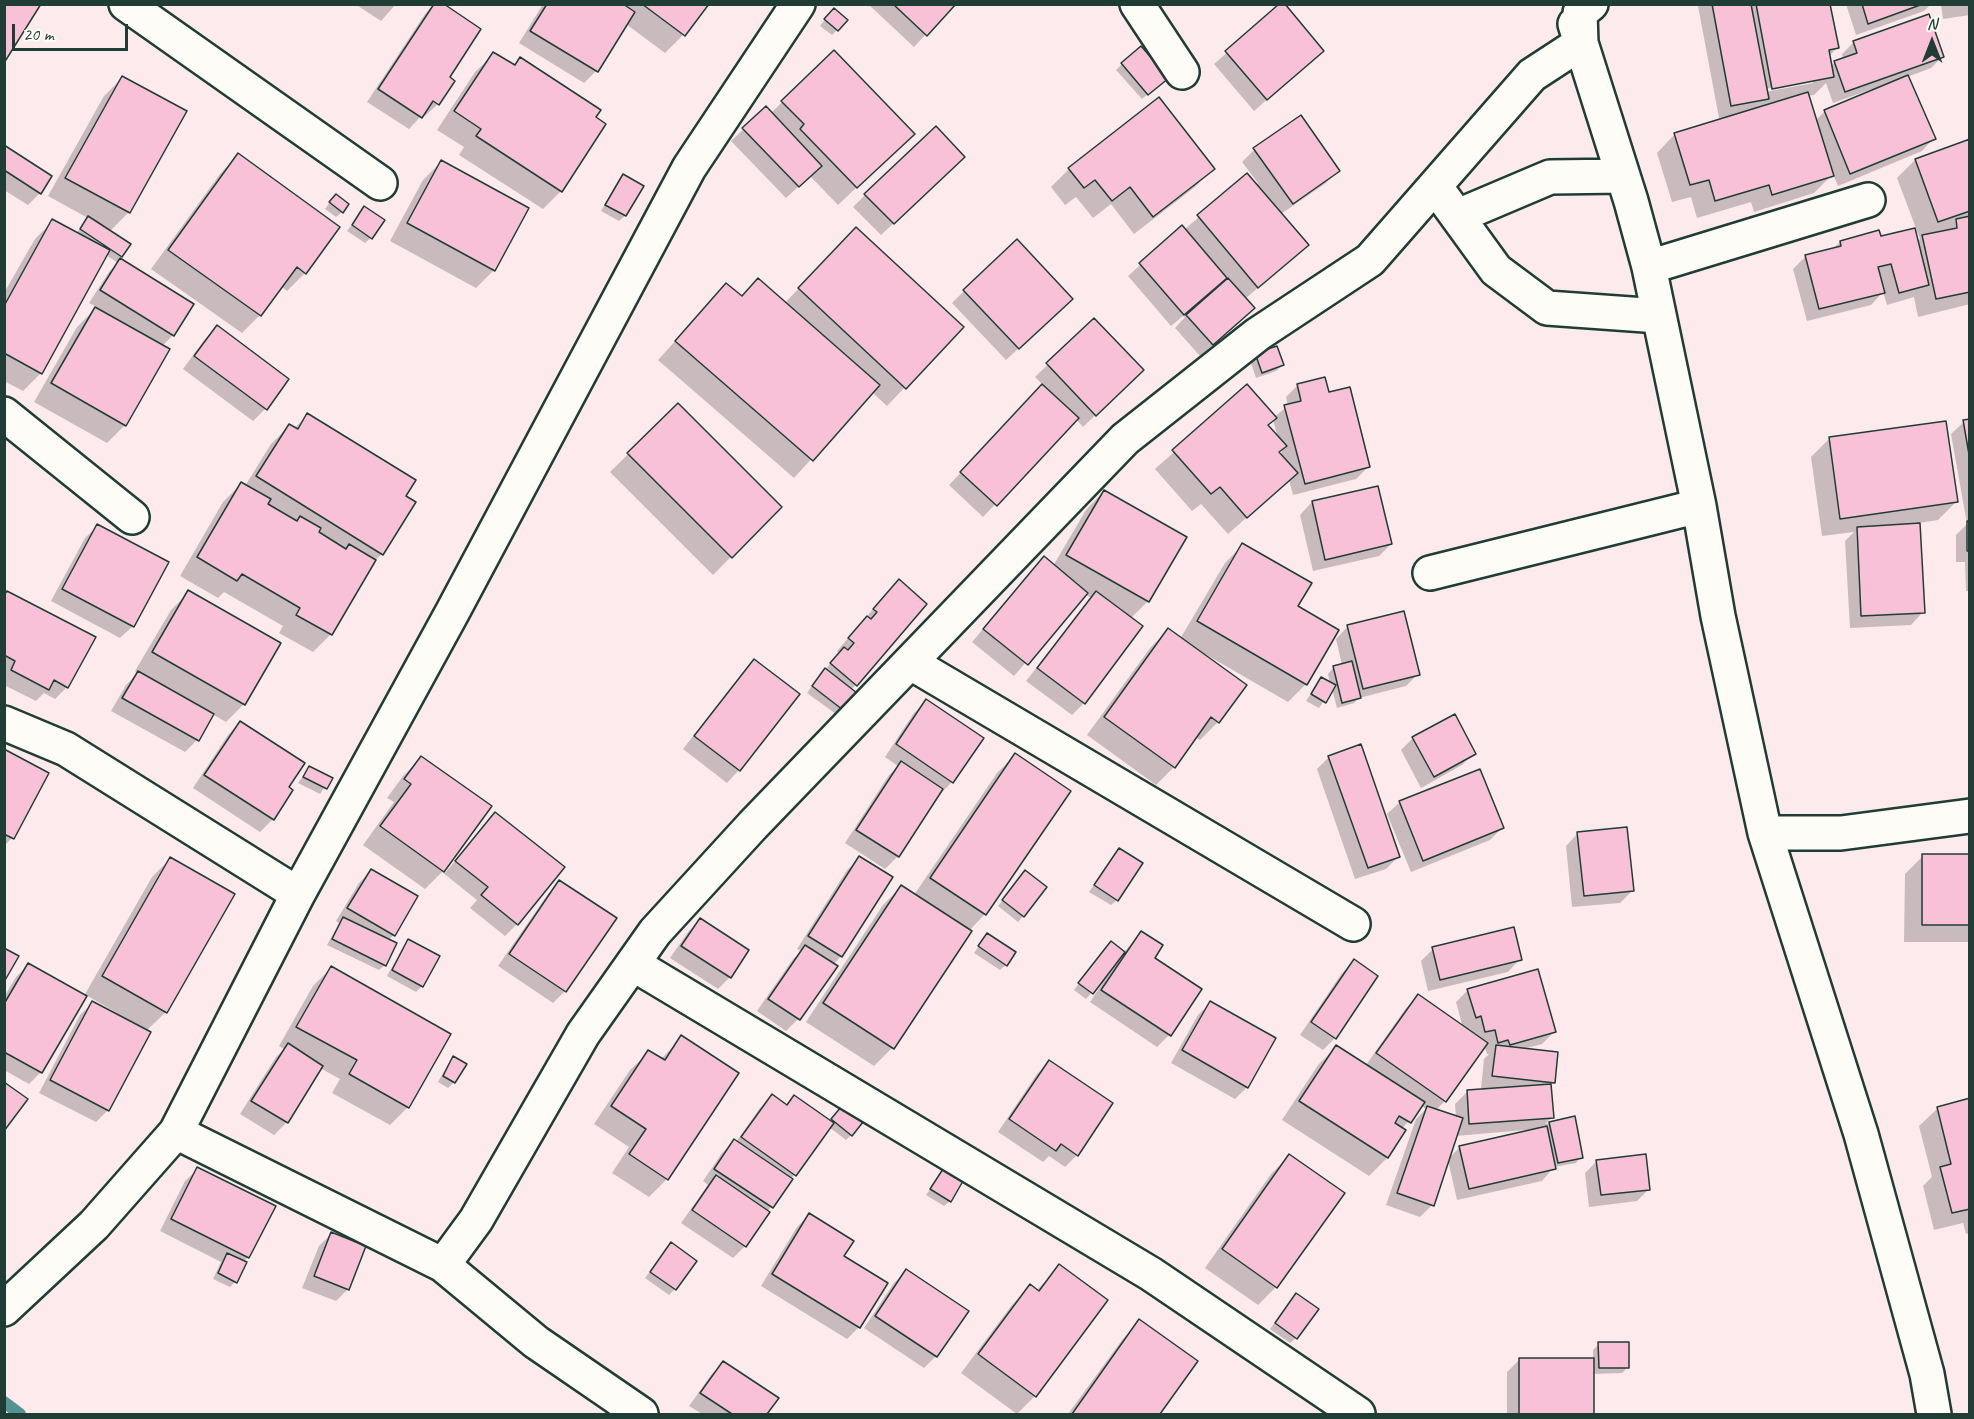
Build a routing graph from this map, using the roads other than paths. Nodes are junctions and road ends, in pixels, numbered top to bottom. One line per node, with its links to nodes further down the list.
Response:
1 (126, 4): 9 (street)
2 (798, 4): 23 (street)
3 (1137, 4): 7 (street)
4 (1570, 4): 6 (street)
5 (1591, 4): 6 (street)
6 (1581, 43): 8 (street); 10 (street)
7 (1182, 72)
8 (1623, 176): 12 (street); 13 (street)
9 (380, 183)
10 (1435, 186): 12 (street); 19 (street)
11 (1868, 200): 13 (street)
12 (1458, 216): 14 (street)
13 (1649, 267): 14 (street)
14 (1659, 316): 16 (street)
15 (4, 414): 17 (street)
16 (1699, 506): 18 (street); 22 (street)
17 (132, 517)
18 (1430, 573)
19 (911, 663): 24 (street); 25 (street)
20 (4, 723): 23 (street)
21 (1970, 816): 22 (street)
22 (1765, 832): 31 (street)
23 (298, 894): 26 (street)
24 (1353, 924)
25 (633, 964): 27 (street); 30 (street)
26 (176, 1132): 27 (street); 28 (street)
27 (443, 1265): 29 (street)
28 (4, 1309)
29 (641, 1414)
30 (1358, 1414)
31 (1934, 1414)

